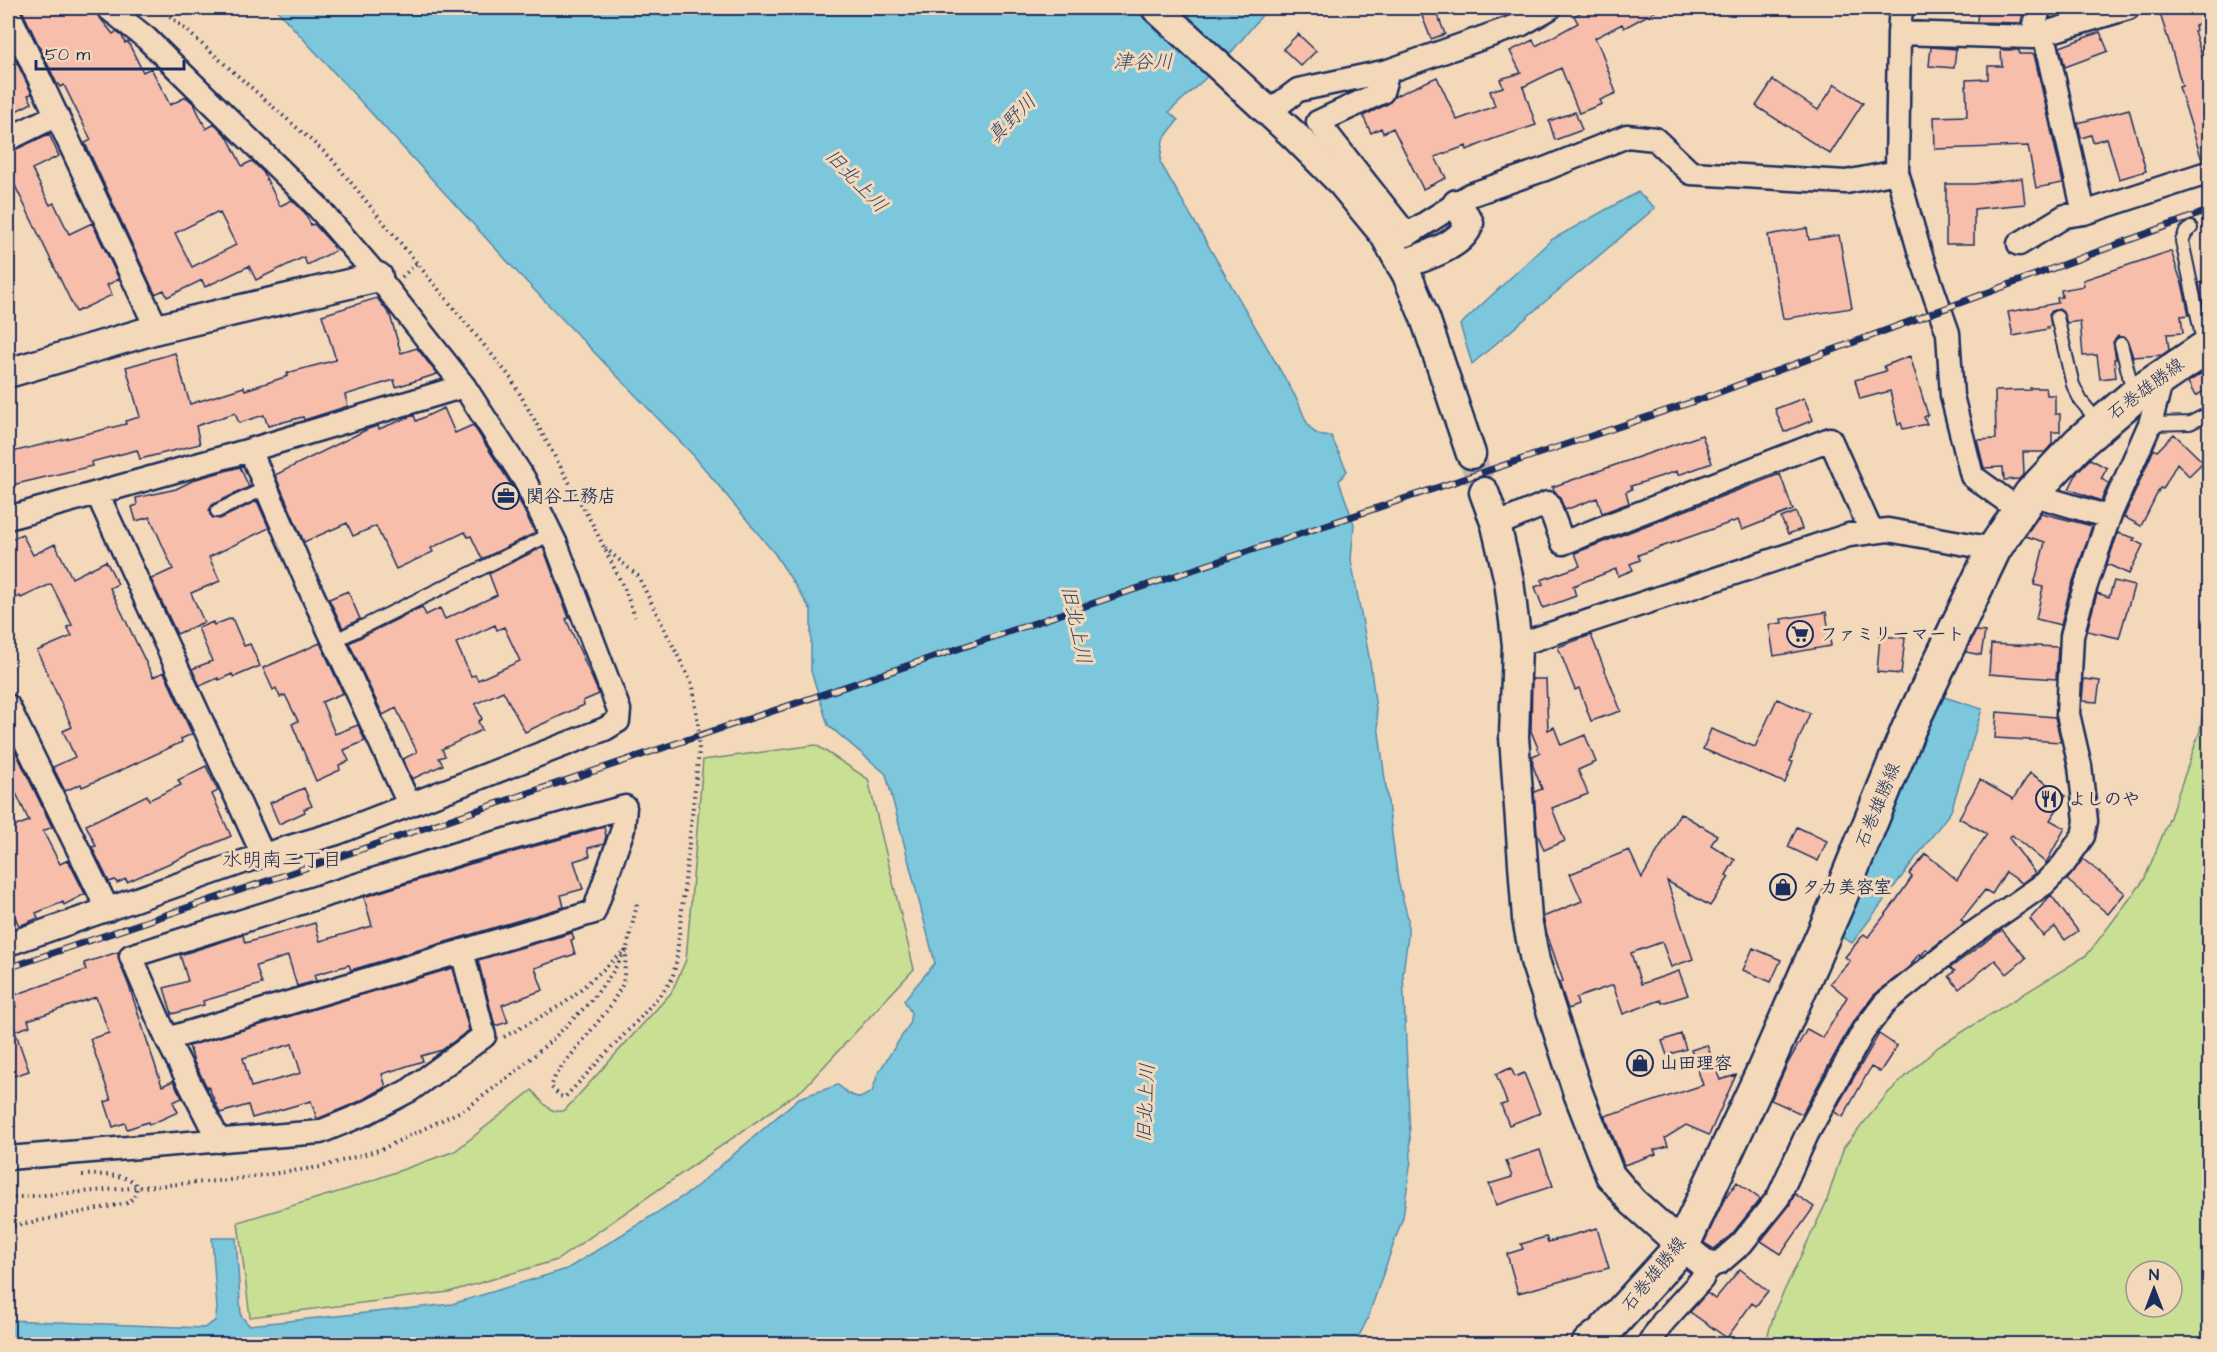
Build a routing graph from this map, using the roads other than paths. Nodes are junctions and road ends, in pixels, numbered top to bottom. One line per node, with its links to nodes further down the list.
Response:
1 (108, 8): 21 (street)
2 (1156, 8): 11 (street)
3 (1550, 8): 10 (street)
4 (1902, 8): 8 (street)
5 (2039, 8): 9 (street)
6 (2128, 8): 9 (street)
7 (8, 12): 12 (street)
8 (1899, 33): 9 (street); 14 (street)
9 (2038, 36): 17 (street)
10 (1388, 71): 11 (street); 16 (street)
11 (1269, 112): 20 (street)
12 (57, 115): 13 (street); 23 (street)
13 (8, 139)
14 (1897, 172): 16 (street); 36 (street)
15 (2210, 172): 17 (street)
16 (1457, 204): 20 (street)
17 (2084, 213): 19 (street)
18 (2192, 228): 25 (lane)
19 (2019, 244)
20 (1401, 265): 32 (street)
21 (378, 276): 23 (street); 27 (street)
22 (2057, 316): 30 (lane)
23 (157, 329): 26 (street)
24 (2121, 344): 28 (lane)
25 (2207, 346): 28 (main road, 石巻雄勝線)
26 (8, 373)
27 (464, 386): 31 (street); 42 (street)
28 (2142, 410): 29 (lane); 30 (main road, 石巻雄勝線); 38 (street)
29 (2210, 413)
30 (2100, 424): 36 (main road, 石巻雄勝線)
31 (250, 450): 33 (street); 35 (street)
32 (1471, 454)
33 (266, 488): 37 (lane); 44 (street)
34 (1484, 492): 40 (street)
35 (97, 493): 39 (street); 48 (street)
36 (2025, 502): 38 (street); 43 (main road, 石巻雄勝線)
37 (217, 511)
38 (2109, 517): 56 (street)
39 (8, 518)
40 (1496, 525): 41 (street); 45 (street)
41 (1871, 531): 43 (street); 45 (street)
42 (551, 534): 44 (lane); 47 (street)
43 (1994, 549): 55 (main road, 石巻雄勝線)
44 (334, 641): 47 (street)
45 (1516, 645): 55 (street)
46 (8, 706): 49 (street)
47 (409, 804): 48 (street)
48 (263, 855): 49 (street)
49 (108, 910): 50 (street)
50 (8, 944)
51 (462, 951): 52 (street); 52 (street); 53 (street)
52 (167, 1039): 53 (street)
53 (219, 1141): 54 (street)
54 (8, 1158)
55 (1682, 1246): 56 (street); 57 (main road, 石巻雄勝線)
56 (1707, 1266): 58 (street)
57 (1589, 1344)
58 (1649, 1344)

